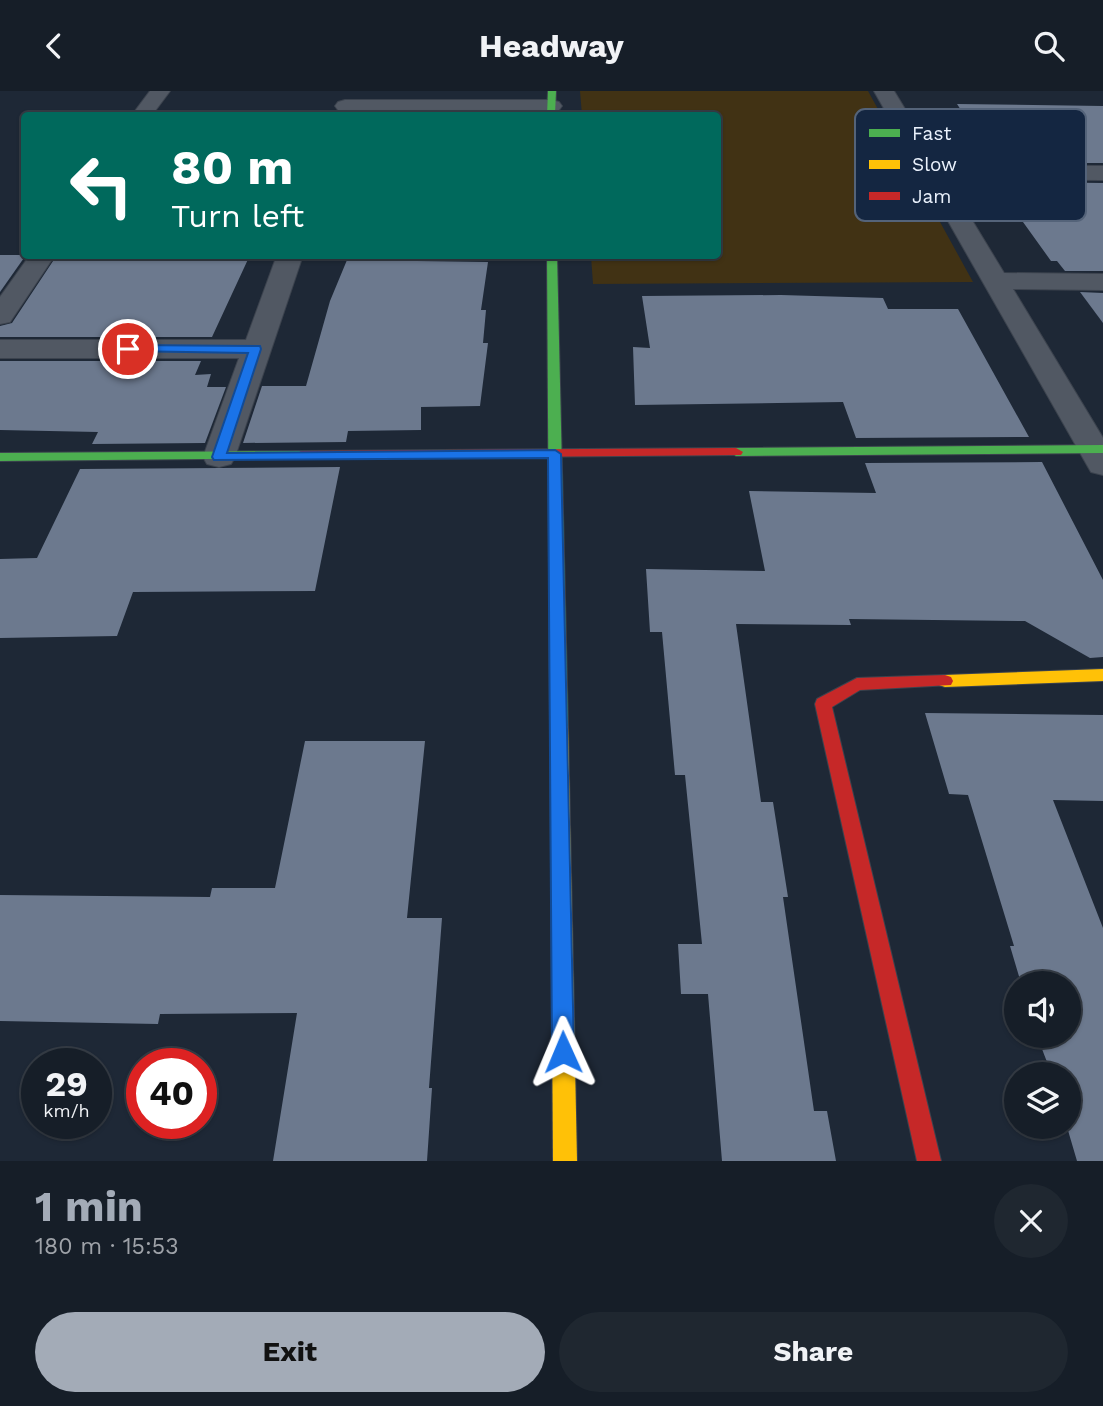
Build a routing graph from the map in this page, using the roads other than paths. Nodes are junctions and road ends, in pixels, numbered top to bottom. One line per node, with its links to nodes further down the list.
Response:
1 (160, 91): 6 (street)
2 (884, 91): 5 (street)
3 (346, 104): 4 (street)
4 (552, 104)
5 (895, 109)
6 (144, 112)
7 (961, 221): 11 (street)
8 (40, 259): 13 (street)
9 (289, 259): 15 (street)
10 (552, 259): 16 (street)
11 (996, 281): 12 (street); 17 (street)
12 (1103, 282)
13 (0, 316)
14 (0, 349): 15 (street)
15 (256, 349): 19 (street)
16 (555, 454): 17 (street); 19 (street); 21 (street)
17 (1100, 454)
18 (0, 457): 19 (street)
19 (219, 457)
20 (1103, 675): 22 (street)
21 (565, 1161)
22 (929, 1161)

